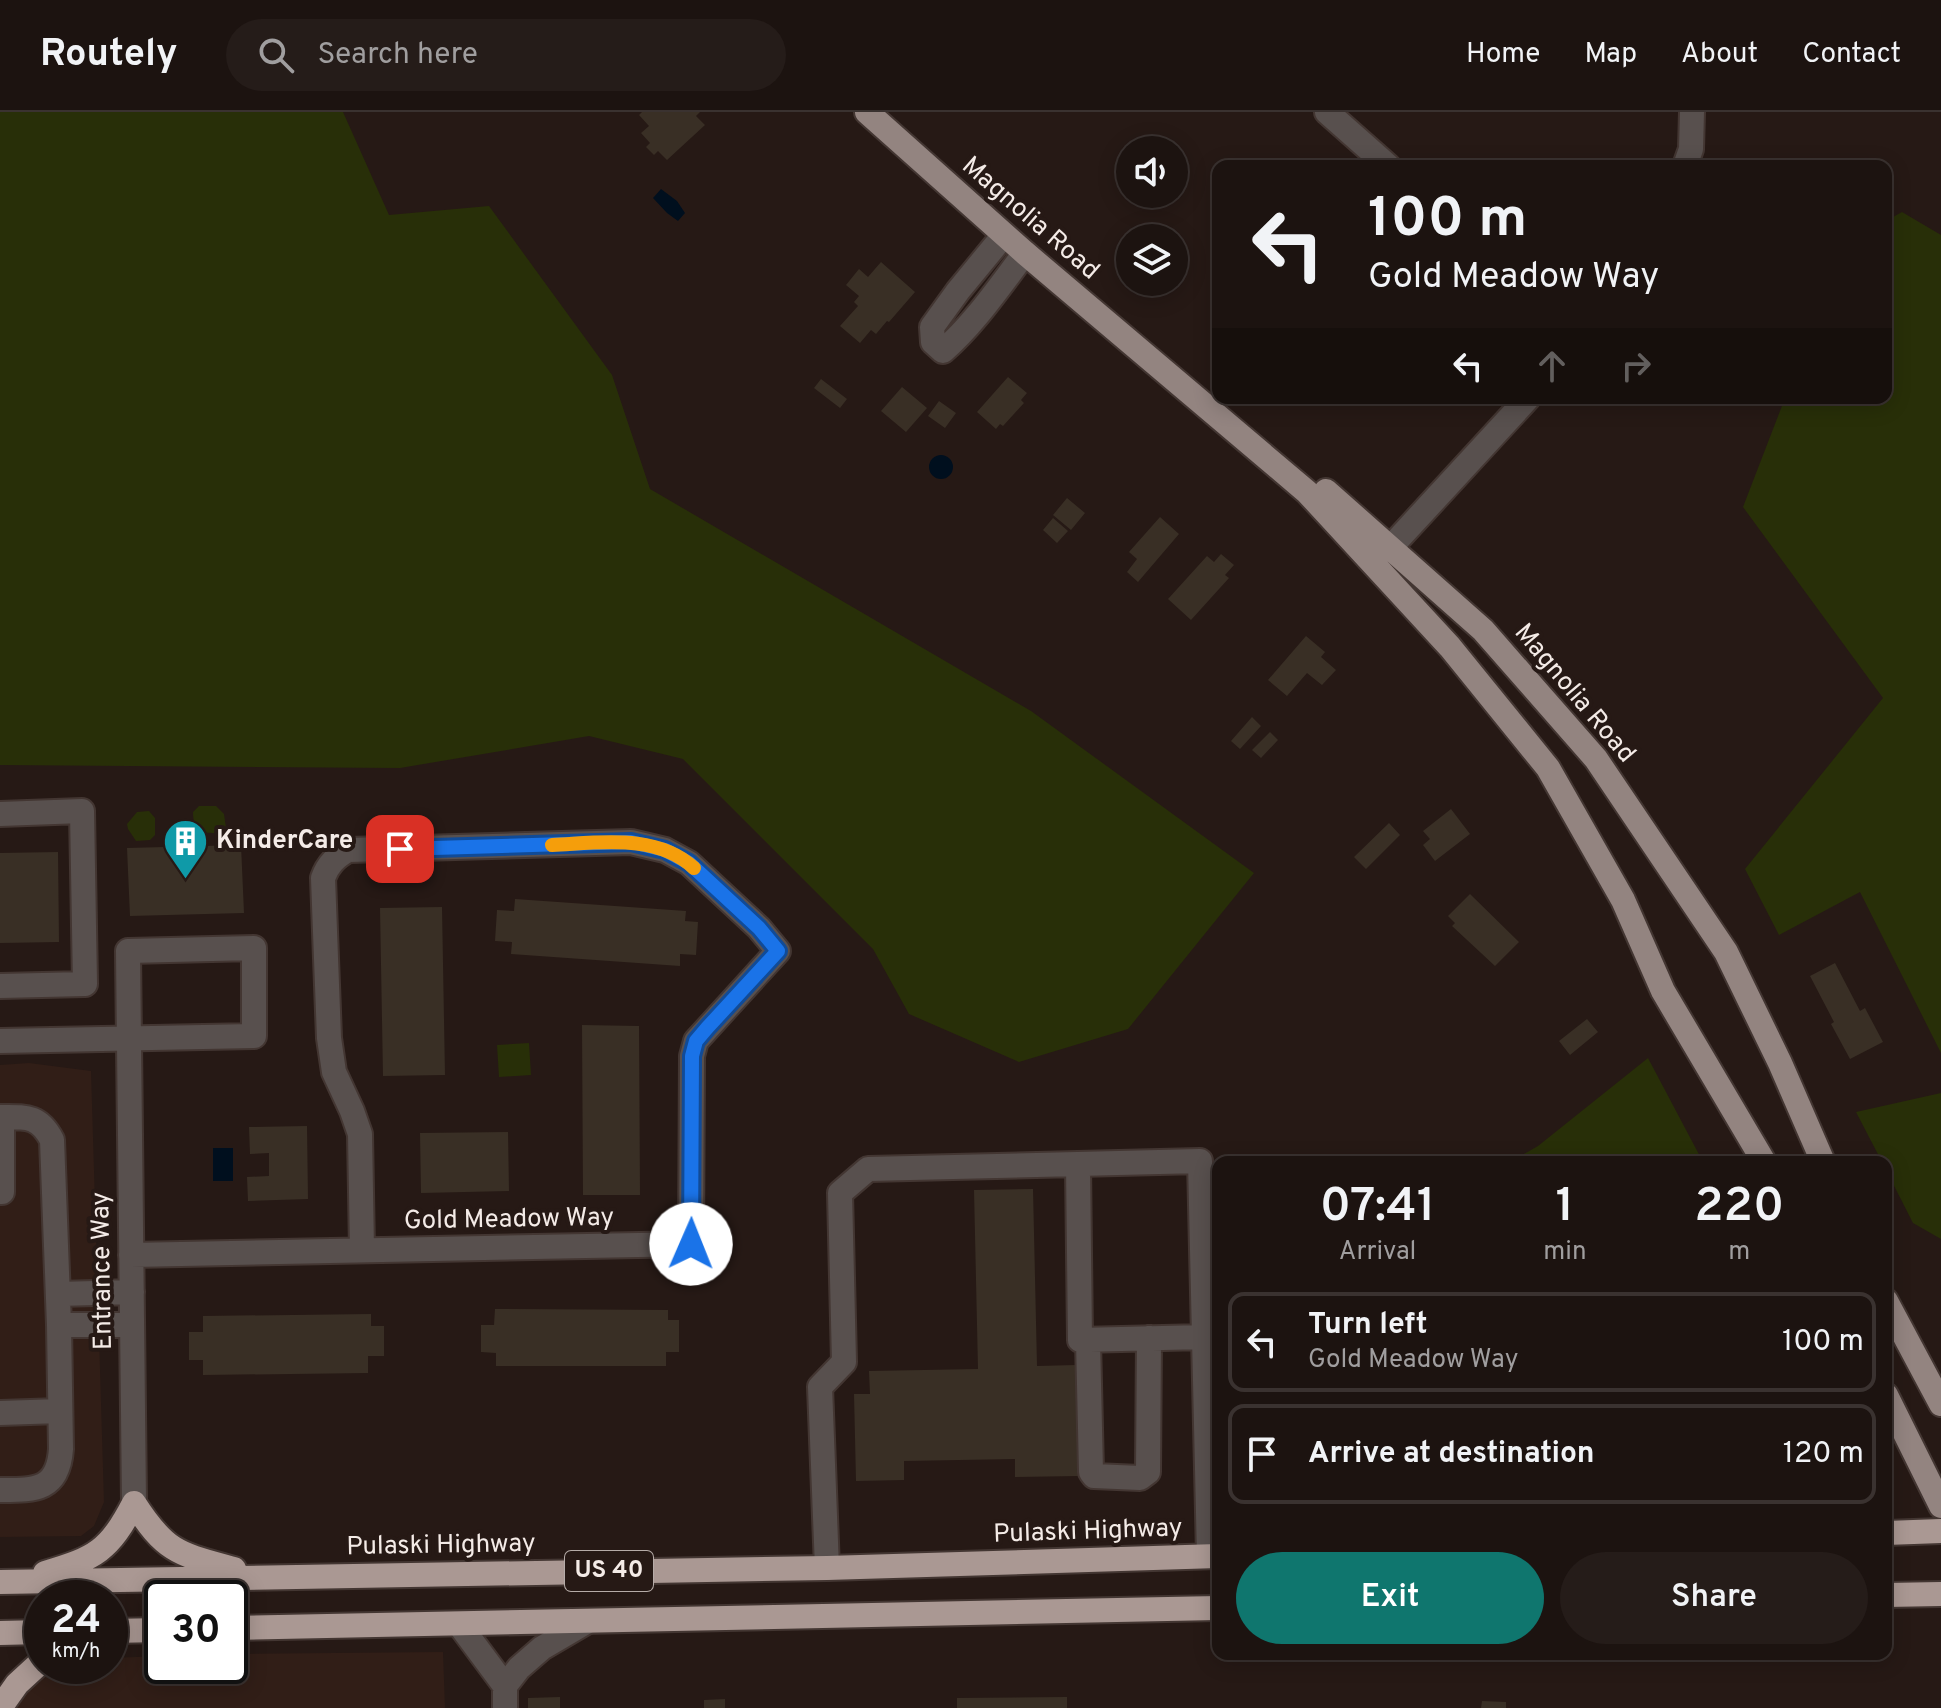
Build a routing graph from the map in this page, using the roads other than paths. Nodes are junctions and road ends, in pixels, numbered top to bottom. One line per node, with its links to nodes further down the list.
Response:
1 (867, 112): 6 (main road, Magnolia Road)
2 (1327, 112): 4 (street)
3 (1692, 112): 5 (street)
4 (1381, 160)
5 (1687, 160)
6 (1004, 235): 7 (main road, Magnolia Road); 7 (street)
7 (1025, 253): 8 (main road, Magnolia Road)
8 (1157, 366): 10 (main road, Magnolia Road); 16 (main road, Magnolia Road)
9 (1522, 404): 10 (street)
10 (1390, 548): 17 (main road, Magnolia Road)
11 (0, 814): 12 (street)
12 (0, 986)
13 (128, 1037): 13 (street, Entrance Way); 14 (street); 21 (street, Entrance Way)
14 (0, 1041)
15 (1, 1117): 19 (street); 23 (street)
16 (1760, 1156)
17 (1820, 1156)
18 (1078, 1164): 27 (street); 29 (street); 41 (street)
19 (0, 1192)
20 (362, 1250): 20 (street, Gold Meadow Way); 21 (street, Gold Meadow Way)
21 (131, 1255): 22 (street, Entrance Way)
22 (132, 1292): 23 (street); 26 (street, Entrance Way)
23 (58, 1294): 25 (street)
24 (1892, 1312): 30 (main road)
25 (59, 1325): 26 (street); 32 (street)
26 (132, 1325): 35 (street, Entrance Way)
27 (1204, 1337): 28 (street); 37 (street)
28 (1149, 1338): 29 (street); 29 (street)
29 (1088, 1340)
30 (1941, 1404)
31 (1892, 1407): 36 (main road)
32 (60, 1411): 33 (street); 34 (street)
33 (0, 1413)
34 (0, 1490)
35 (134, 1503): 42 (highway); 43 (highway)
36 (1941, 1506)
37 (1212, 1512)
38 (1941, 1531): 39 (highway)
39 (1892, 1533)
40 (1212, 1556): 41 (highway, Pulaski Highway / US 40)
41 (827, 1568): 42 (highway, Pulaski Highway / US 40)
42 (263, 1577): 43 (highway, Pulaski Highway / US 40)
43 (7, 1582)
44 (1941, 1594): 45 (highway)
45 (1892, 1595)
46 (1212, 1608): 47 (highway, US 40)
47 (588, 1621): 48 (highway, US 40); 53 (street)
48 (459, 1624): 49 (highway, US 40); 53 (street)
49 (248, 1628)
50 (24, 1632): 51 (highway)
51 (0, 1633)
52 (24, 1677): 54 (highway)
53 (505, 1697)
54 (0, 1708)

